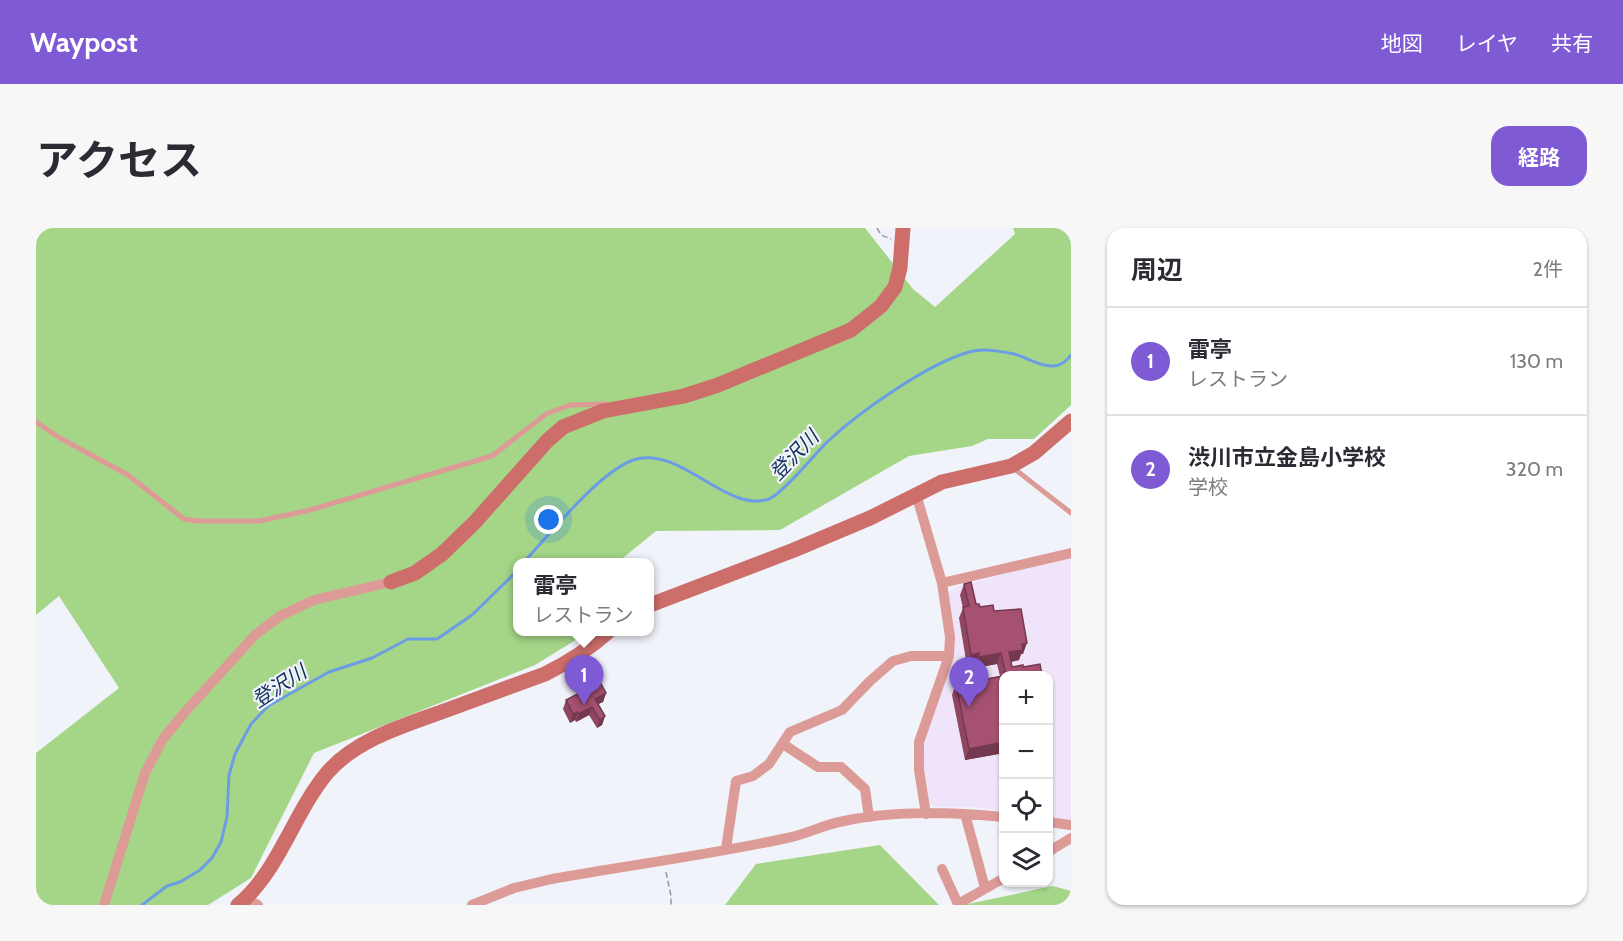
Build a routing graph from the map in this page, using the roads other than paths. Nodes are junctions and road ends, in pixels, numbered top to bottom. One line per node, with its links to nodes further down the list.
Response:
1 (903, 234): 2 (street)
2 (633, 405): 4 (lane); 9 (street)
3 (1071, 421): 5 (street)
4 (36, 422)
5 (1011, 466): 6 (street); 7 (lane)
6 (916, 494): 10 (street); 11 (street)
7 (1071, 513)
8 (1071, 553): 10 (street)
9 (391, 582): 27 (street)
10 (942, 583): 13 (street)
11 (654, 603)
12 (604, 636): 28 (street)
13 (949, 656): 14 (street); 15 (street)
14 (783, 744): 18 (street); 22 (street)
15 (926, 814): 16 (street); 18 (street)
16 (965, 814): 17 (street); 26 (street)
17 (999, 817)
18 (869, 818): 22 (street)
19 (1053, 823): 20 (street)
20 (1071, 825)
21 (1071, 838): 23 (street)
22 (726, 849): 29 (street)
23 (1053, 849)
24 (942, 869): 26 (street)
25 (999, 881): 26 (street)
26 (985, 888)
27 (104, 903)
28 (247, 903)
29 (472, 905)

